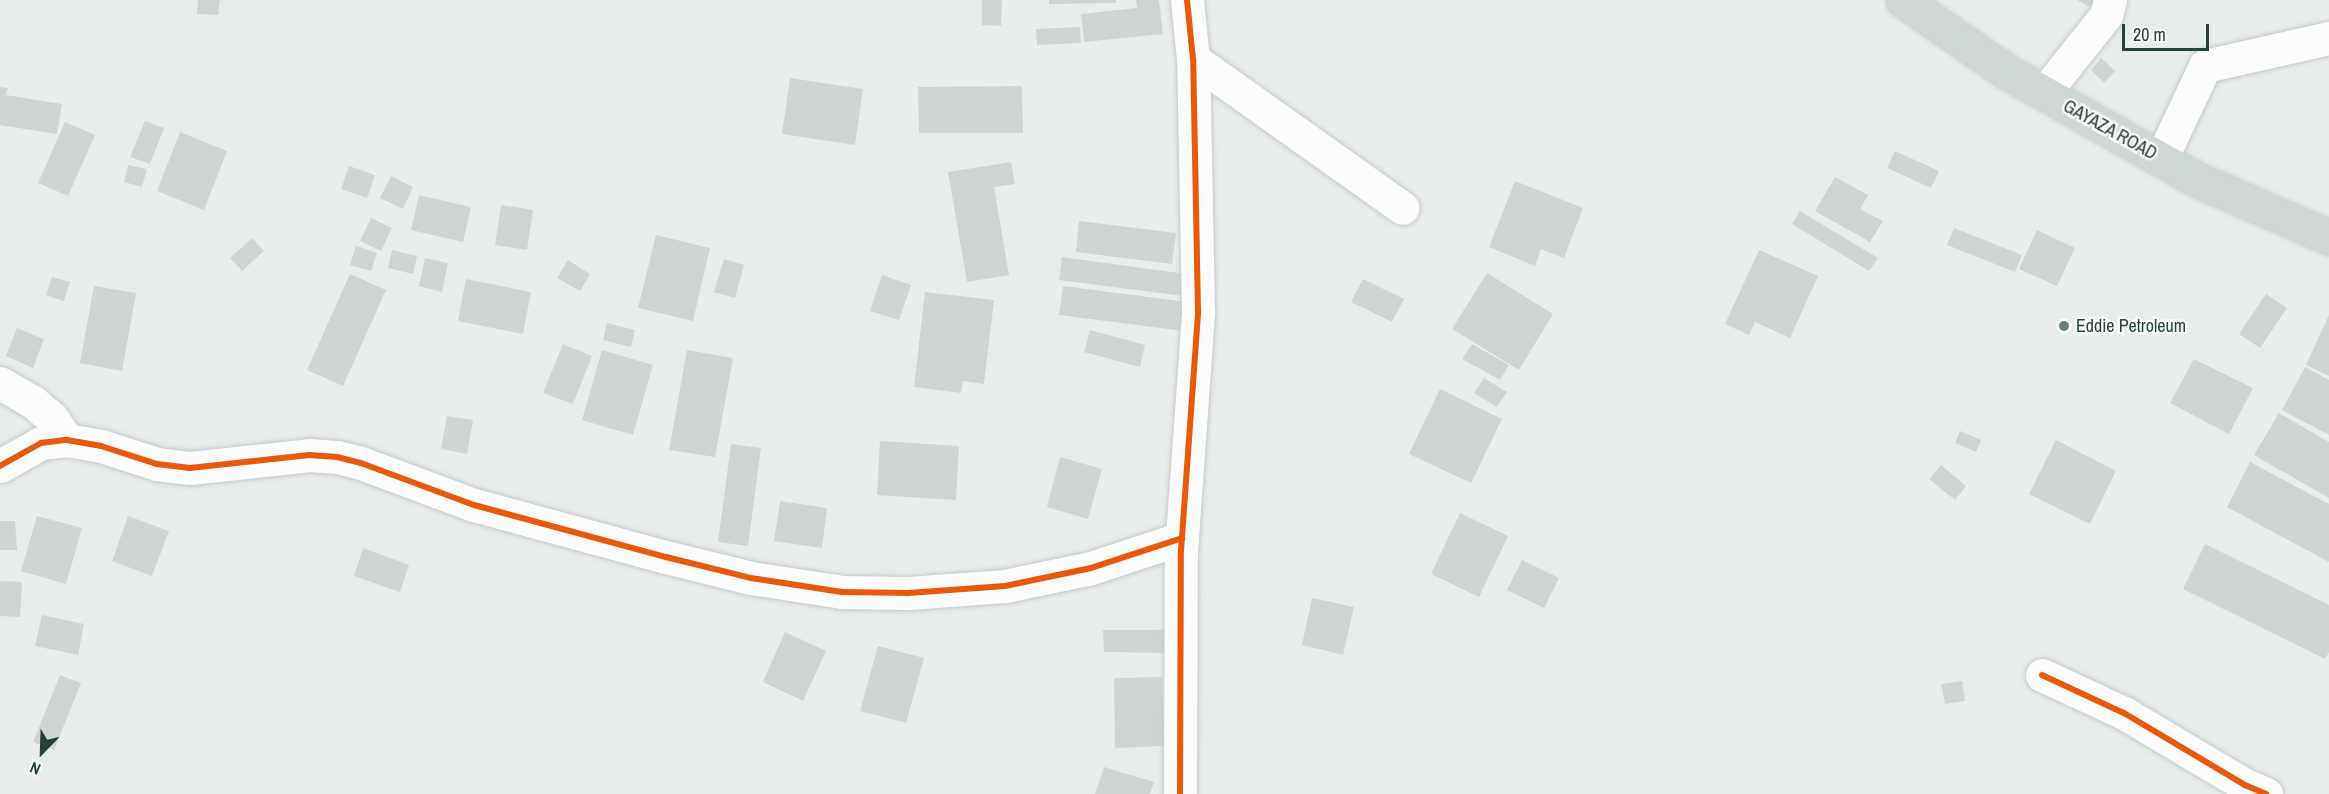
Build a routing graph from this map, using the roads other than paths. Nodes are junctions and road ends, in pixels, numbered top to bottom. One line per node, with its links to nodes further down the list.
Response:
1 (1187, 0): 5 (street)
2 (1903, 0): 6 (main road, GAYAZA ROAD)
3 (2110, 0): 6 (street)
4 (2329, 38): 7 (street)
5 (1193, 60): 8 (street); 13 (street)
6 (2044, 93): 7 (main road, GAYAZA ROAD)
7 (2161, 159): 9 (main road, GAYAZA ROAD)
8 (1403, 208)
9 (2329, 237)
10 (0, 383): 11 (street)
11 (67, 440): 12 (street); 13 (street)
12 (0, 465)
13 (1182, 538): 15 (street)
14 (2042, 675): 16 (street)
15 (1180, 794)
16 (2266, 794)

